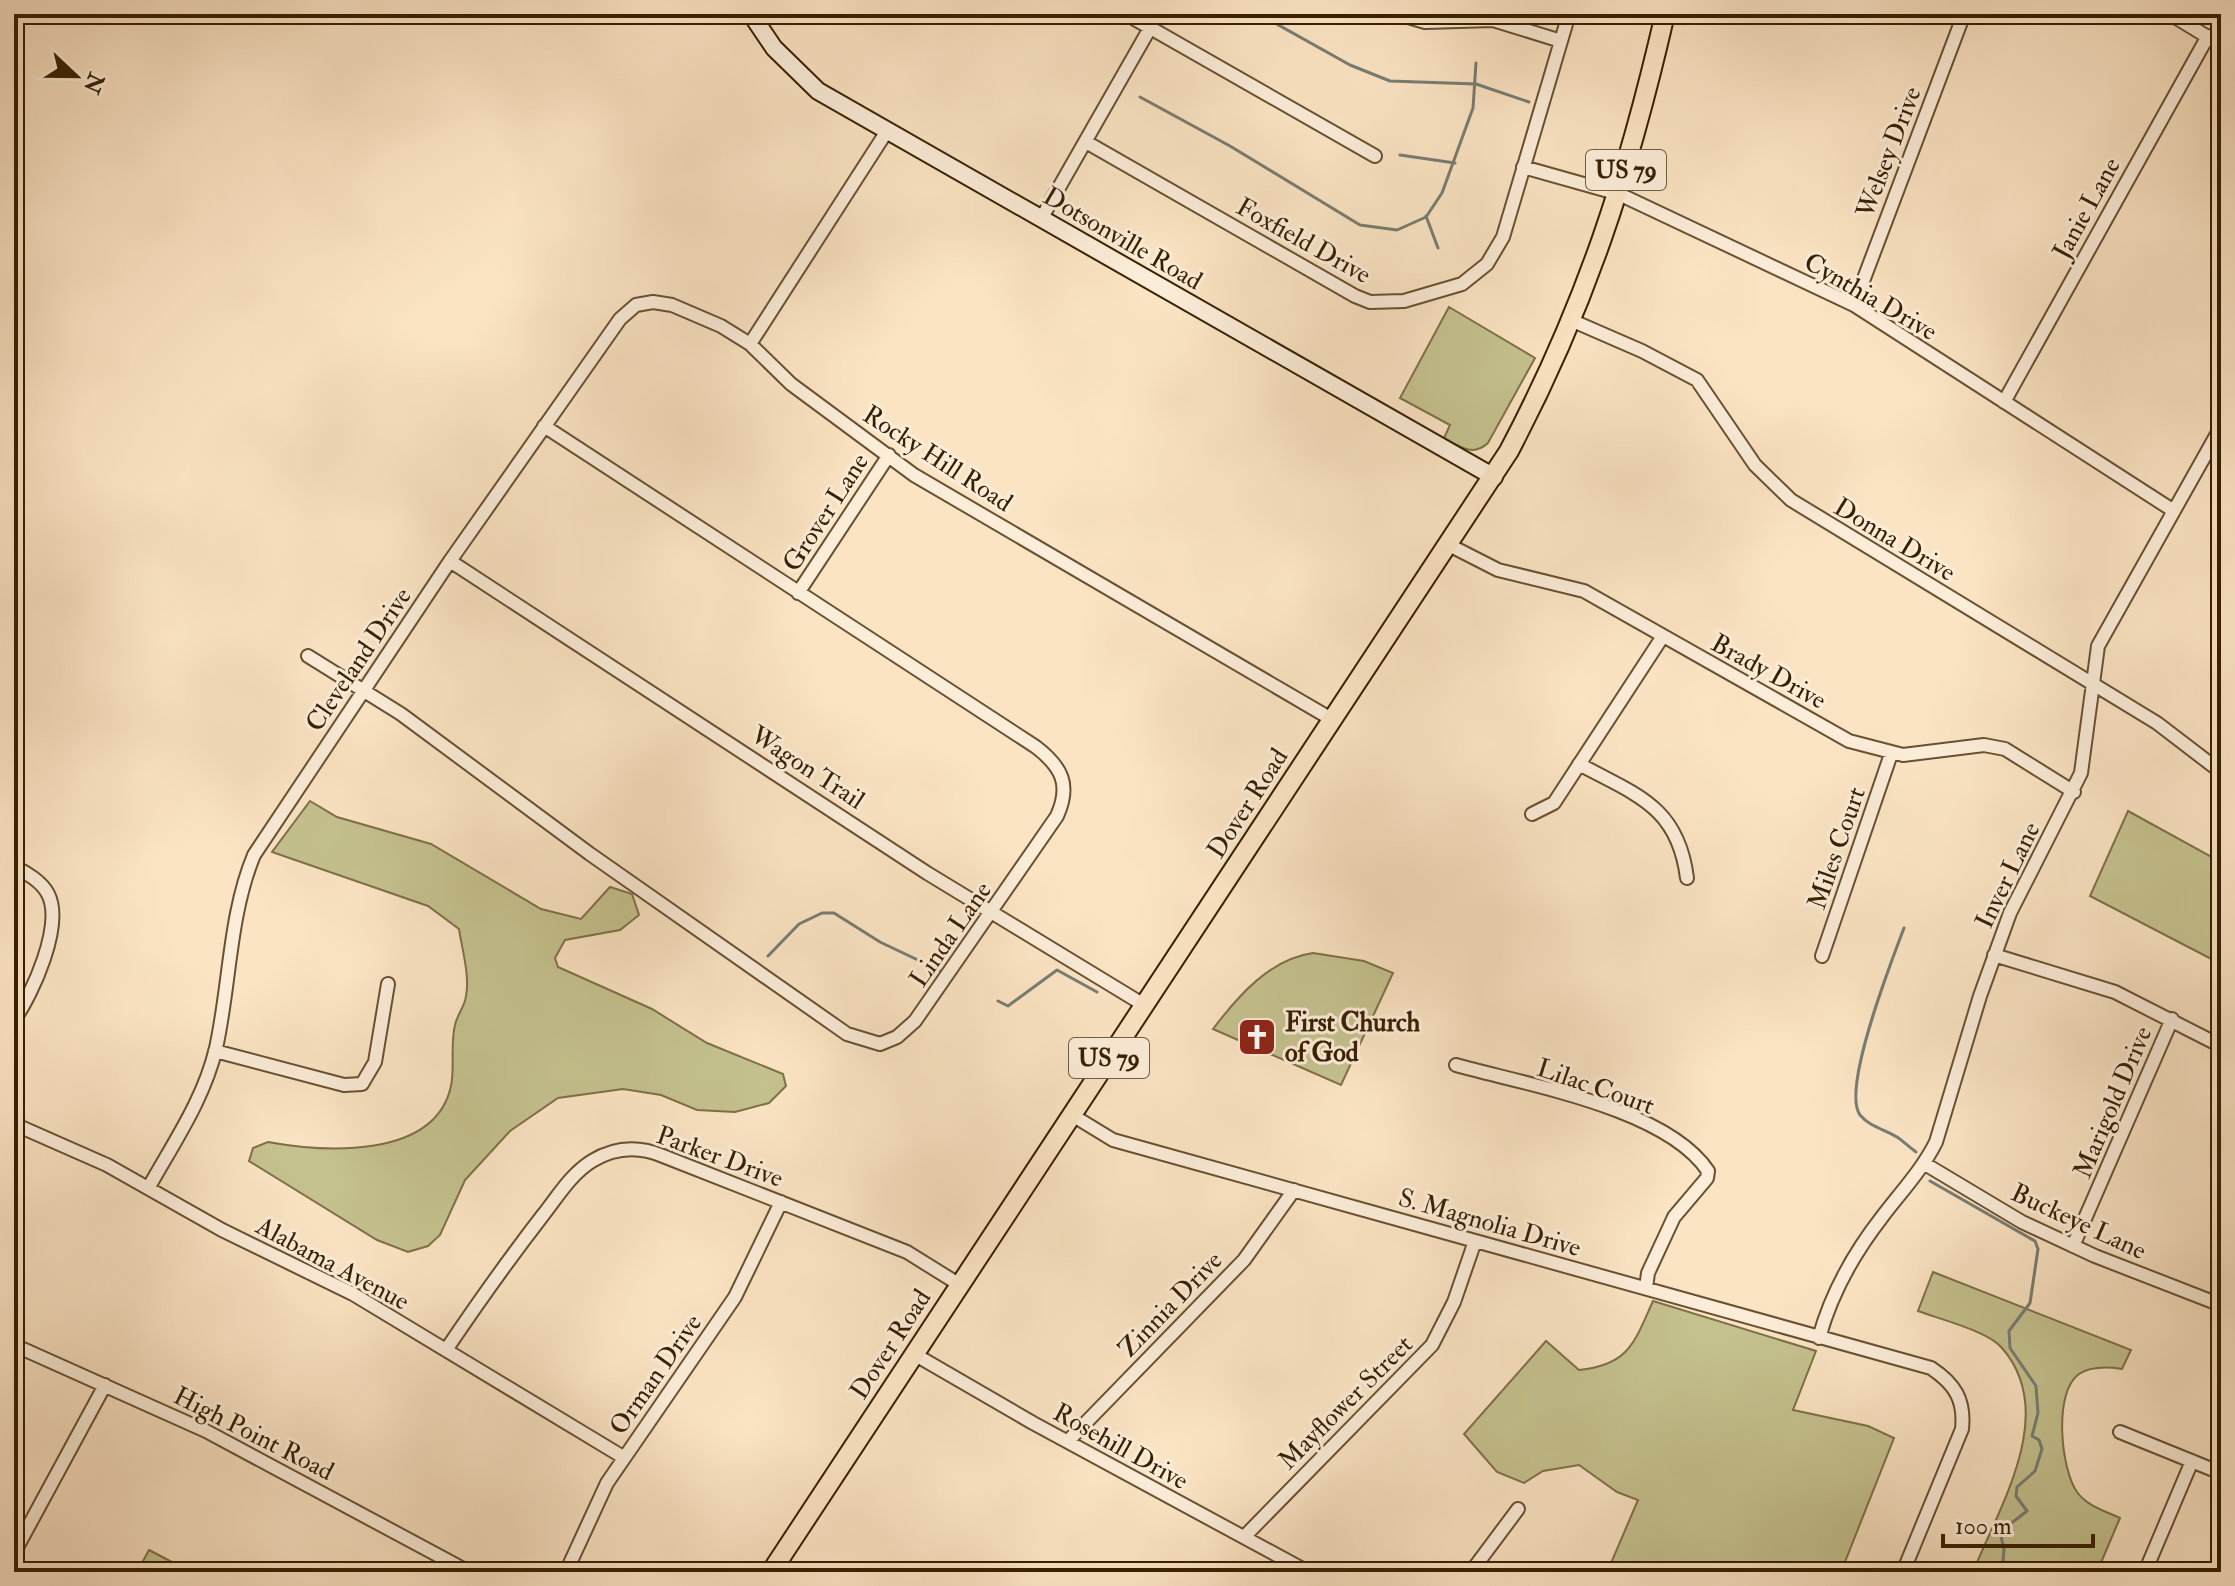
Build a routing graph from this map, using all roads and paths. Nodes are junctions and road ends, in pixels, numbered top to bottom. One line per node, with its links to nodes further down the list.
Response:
1 (751, 14): 13 (main road, Dotsonville Road)
2 (1126, 14): 9 (street)
3 (1158, 14): 9 (street)
4 (1398, 14): 11 (street)
5 (1569, 14): 11 (street, Foxfield Drive)
6 (1665, 14): 17 (main road, Dover Road / US 79)
7 (1964, 14): 19 (street, Welsey Drive)
8 (2170, 14): 10 (street)
9 (1150, 28): 14 (street); 15 (street)
10 (2208, 36): 12 (street); 22 (street, Janie Lane)
11 (1561, 41): 16 (street, Foxfield Drive)
12 (2221, 45)
13 (887, 131): 18 (main road, Dotsonville Road); 21 (street)
14 (1086, 142): 16 (street, Foxfield Drive); 18 (street)
15 (1375, 156)
16 (1523, 167): 17 (street, Cynthia Drive)
17 (1619, 194): 19 (street, Cynthia Drive); 20 (main road, Dover Road / US 79)
18 (1041, 219): 26 (main road, Dotsonville Road)
19 (1854, 305): 22 (street, Cynthia Drive)
20 (1573, 321): 26 (main road, Dover Road / US 79); 33 (street, Donna Drive)
21 (750, 344): 23 (street, Cleveland Drive); 25 (street, Rocky Hill Road)
22 (2004, 402): 27 (street, Cynthia Drive)
23 (544, 426): 29 (street, Cleveland Drive); 30 (street, Linda Lane)
24 (2221, 427): 27 (street, Inver Lane)
25 (889, 455): 30 (street, Grover Lane); 35 (street, Rocky Hill Road)
26 (1494, 477): 28 (main road, Dover Road / US 79)
27 (2174, 511): 33 (street, Inver Lane)
28 (1449, 545): 31 (street, Brady Drive); 35 (main road, Dover Road / US 79)
29 (450, 561): 34 (street, Cleveland Drive); 43 (street, Wagon Trail)
30 (798, 593): 43 (street, Linda Lane)
31 (1663, 636): 36 (street, Brady Drive); 37 (street)
32 (308, 656): 34 (street, Linda Lane)
33 (2092, 685): 38 (street, Donna Drive); 39 (street, Inver Lane)
34 (362, 691): 43 (street, Linda Lane); 51 (street, Cleveland Drive)
35 (1333, 720): 47 (main road, Dover Road / US 79)
36 (1891, 754): 39 (street, Brady Drive); 45 (street, Miles Court)
37 (1579, 764): 40 (street); 42 (street)
38 (2221, 772)
39 (2074, 792): 44 (street, Inver Lane)
40 (1532, 814)
41 (14, 867): 49 (street)
42 (1687, 878)
43 (992, 912): 47 (street, Wagon Trail)
44 (1994, 955): 48 (street); 55 (street, Inver Lane)
45 (1822, 956)
46 (388, 984): 51 (street)
47 (1144, 1005): 53 (main road, Dover Road / US 79)
48 (2172, 1019): 50 (street); 60 (street, Marigold Drive)
49 (14, 1020)
50 (2221, 1046)
51 (215, 1051): 56 (street, Cleveland Drive)
52 (1456, 1065): 62 (street, Lilac Court)
53 (1072, 1115): 57 (street, S. Magnolia Drive); 61 (main road, Dover Road / US 79)
54 (14, 1124): 56 (street, Alabama Avenue)
55 (1925, 1164): 60 (street, Buckeye Lane); 64 (street, Inver Lane)
56 (149, 1187): 66 (street, Alabama Avenue)
57 (1294, 1190): 59 (street, S. Magnolia Drive); 70 (street, Zinnia Drive)
58 (781, 1202): 61 (street, Parker Drive); 66 (street, Parker Drive); 71 (street, Orman Drive)
59 (1475, 1241): 62 (street, S. Magnolia Drive); 75 (street, Mayflower Street)
60 (2073, 1246): 63 (street, Buckeye Lane)
61 (960, 1285): 67 (main road, Dover Road / US 79)
62 (1646, 1288): 64 (street, S. Magnolia Drive)
63 (2221, 1305)
64 (1819, 1338): 82 (street, S. Magnolia Drive)
65 (14, 1345): 68 (street, High Point Road)
66 (446, 1350): 71 (street, Alabama Avenue)
67 (914, 1354): 70 (street, Rosehill Drive); 79 (main road, Dover Road / US 79)
68 (105, 1385): 76 (street); 77 (street, High Point Road)
69 (2120, 1432): 72 (street)
70 (1068, 1441): 75 (street, Rosehill Drive)
71 (623, 1457): 78 (street, Orman Drive)
72 (2192, 1461): 73 (street); 83 (street)
73 (2221, 1473)
74 (1518, 1509): 81 (street)
75 (1244, 1537): 80 (street, Rosehill Drive)
76 (14, 1553)
77 (469, 1572)
78 (566, 1572)
79 (771, 1572)
80 (1308, 1572)
81 (1471, 1572)
82 (1903, 1572)
83 (2145, 1572)

